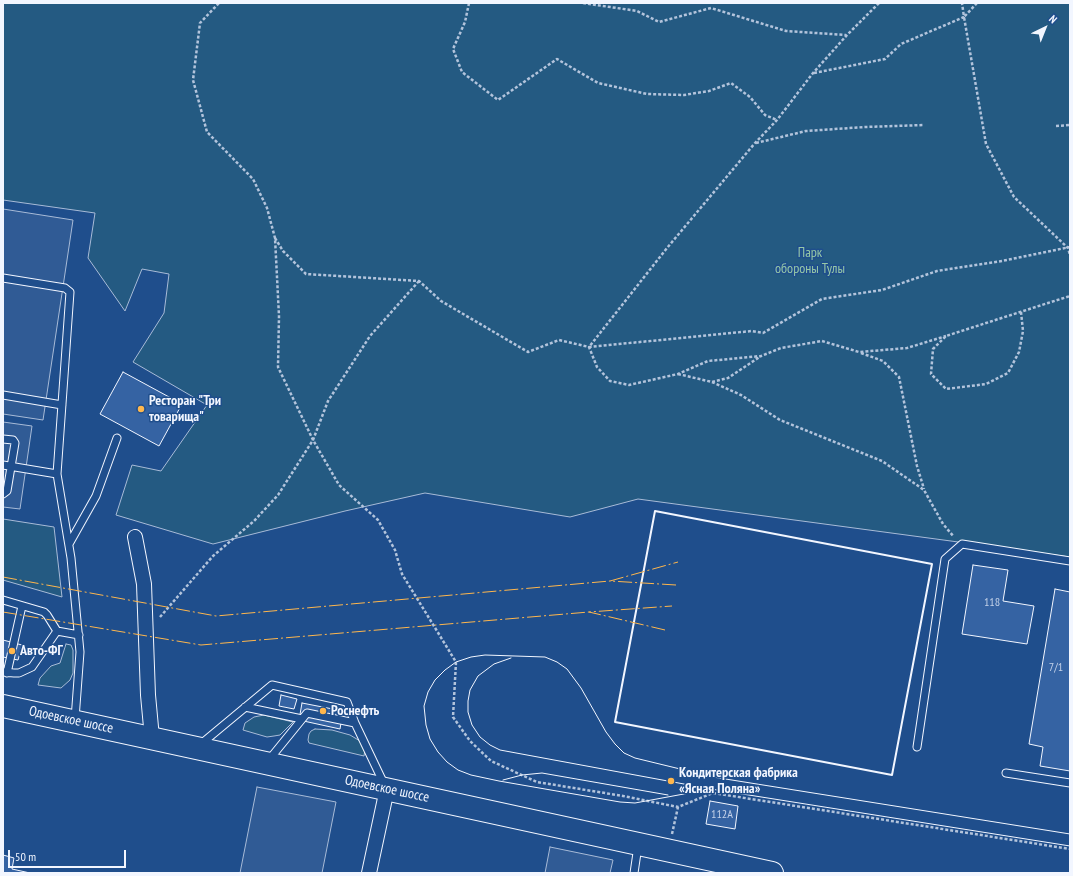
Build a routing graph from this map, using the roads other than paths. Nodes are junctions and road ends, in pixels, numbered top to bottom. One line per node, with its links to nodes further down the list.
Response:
1 (3, 278): 3 (lane)
2 (3, 395): 3 (lane)
3 (62, 406): 8 (lane)
4 (117, 438): 11 (lane)
5 (3, 439): 7 (lane)
6 (3, 465): 7 (lane)
7 (11, 466): 8 (lane); 9 (lane)
8 (57, 474): 11 (lane)
9 (3, 494)
10 (135, 537): 23 (street)
11 (69, 544): 16 (lane)
12 (1070, 561): 25 (lane)
13 (3, 600): 14 (lane)
14 (22, 606): 15 (lane); 17 (lane)
15 (57, 631): 16 (lane); 17 (lane)
16 (79, 635): 21 (lane)
17 (5, 672)
18 (3, 706): 21 (main road, Одоевское шоссе)
19 (246, 707): 20 (lane); 22 (lane); 24 (lane)
20 (302, 719): 22 (lane); 26 (lane)
21 (74, 721): 23 (main road, Одоевское шоссе)
22 (355, 723): 29 (lane)
23 (152, 738): 24 (main road, Одоевское шоссе)
24 (196, 747): 26 (main road, Одоевское шоссе)
25 (917, 747)
26 (267, 763): 29 (main road, Одоевское шоссе)
27 (1006, 773): 28 (lane)
28 (1070, 783)
29 (387, 789): 30 (main road, Одоевское шоссе); 31 (street)
30 (638, 844): 32 (lane); 33 (main road, Одоевское шоссе)
31 (369, 873)
32 (634, 873)
33 (772, 873)

